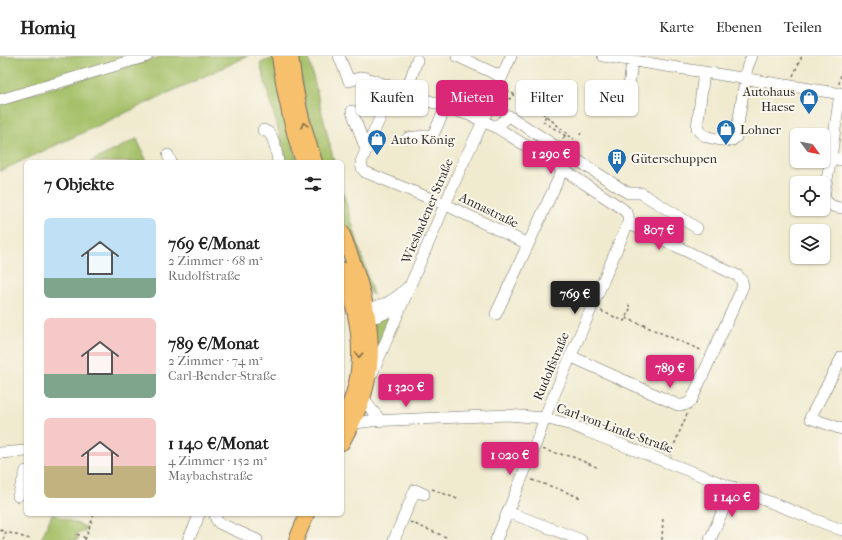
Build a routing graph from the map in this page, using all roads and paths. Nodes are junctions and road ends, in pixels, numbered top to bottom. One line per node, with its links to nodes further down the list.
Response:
1 (148, 56): 25 (street)
2 (279, 56): 46 (main road)
3 (290, 56): 47 (main road, one-way to 3)
4 (339, 56): 17 (street)
5 (457, 56): 15 (street)
6 (506, 56): 15 (street, Wiesbadener Straße)
7 (512, 56): 15 (street, Wiesbadener Straße)
8 (603, 56): 12 (street)
9 (752, 56): 16 (street)
10 (802, 56): 20 (path)
11 (417, 60): 18 (street)
12 (632, 61): 14 (street); 19 (street)
13 (842, 70): 22 (path)
14 (704, 72): 16 (street); 16 (street)
15 (500, 75): 31 (street, Wiesbadener Straße)
16 (745, 78): 20 (street)
17 (371, 80)
18 (410, 80)
19 (630, 80)
20 (790, 85): 22 (street)
21 (508, 90): 23 (path)
22 (839, 93): 44 (street)
23 (514, 94): 24 (path)
24 (508, 99)
25 (0, 100)
26 (352, 111): 41 (street)
27 (381, 116): 41 (street, Annastraße)
28 (442, 116): 38 (street)
29 (470, 116): 31 (street)
30 (546, 116): 36 (path); 37 (path)
31 (481, 120): 32 (street); 49 (street, Wiesbadener Straße)
32 (496, 127): 40 (street); 43 (street)
33 (263, 130): 45 (street)
34 (581, 133): 35 (path)
35 (580, 135)
36 (570, 136): 37 (path); 39 (path)
37 (567, 137): 40 (path)
38 (408, 138)
39 (574, 139)
40 (555, 146): 42 (street); 43 (street)
41 (366, 150): 49 (street, Annastraße)
42 (567, 154): 48 (street); 52 (street)
43 (544, 157): 48 (street)
44 (836, 159): 50 (street)
45 (278, 160)
46 (302, 160)
47 (314, 160)
48 (561, 168): 51 (street); 54 (street)
49 (444, 204): 54 (street, Annastraße); 56 (street, Wiesbadener Straße)
50 (842, 208)
51 (628, 218): 59 (street, Rudolfstraße); 68 (street)
52 (698, 228)
53 (344, 237): 61 (main road)
54 (528, 244): 60 (street)
55 (344, 274): 61 (main road)
56 (411, 283): 57 (street, Wiesbadener Straße); 61 (street, Wiesbadener Straße)
57 (404, 300): 61 (street, Wiesbadener Straße); 70 (street)
58 (628, 305): 62 (path)
59 (592, 307): 62 (path); 67 (street, Rudolfstraße)
60 (496, 314)
61 (364, 315): 70 (main road); 74 (main road, one-way to 74)
62 (626, 318): 64 (path)
63 (646, 322): 64 (path)
64 (644, 326): 66 (path)
65 (663, 330): 66 (path)
66 (662, 333): 68 (path)
67 (570, 356): 71 (street); 72 (street, Rudolfstraße)
68 (712, 356): 71 (street)
69 (842, 357): 75 (street)
70 (366, 390): 73 (street); 74 (main road)
71 (687, 404): 79 (path)
72 (544, 418): 73 (street, Carl-von-Linde-Straße); 76 (street, Rudolfstraße); 79 (street, Carl-von-Linde-Straße)
73 (380, 420): 74 (street, Carl-von-Linde-Straße)
74 (345, 423)
75 (842, 429)
76 (535, 446): 80 (path); 82 (street, Rudolfstraße)
77 (24, 451): 78 (street)
78 (0, 453)
79 (667, 462): 83 (street, Carl-von-Linde-Straße)
80 (599, 468)
81 (24, 477): 85 (street)
82 (522, 477): 86 (path); 88 (street, Rudolfstraße)
83 (733, 488): 96 (street, Carl-von-Linde-Straße); 110 (street)
84 (424, 494): 87 (path); 94 (street)
85 (18, 496)
86 (581, 498)
87 (460, 500)
88 (508, 512): 107 (street, Rudolfstraße); 108 (street)
89 (93, 516): 101 (path)
90 (195, 516): 103 (street)
91 (215, 516): 104 (street)
92 (306, 516): 105 (main road)
93 (663, 516): 109 (path)
94 (403, 519): 99 (path); 106 (street)
95 (0, 530): 97 (path)
96 (842, 530)
97 (6, 532): 100 (path); 102 (path)
98 (77, 534): 101 (path)
99 (446, 537)
100 (30, 539)
101 (85, 539)
102 (3, 540)
103 (188, 540)
104 (257, 540)
105 (296, 540)
106 (394, 540)
107 (496, 540)
108 (581, 540)
109 (662, 540)
110 (710, 540)

